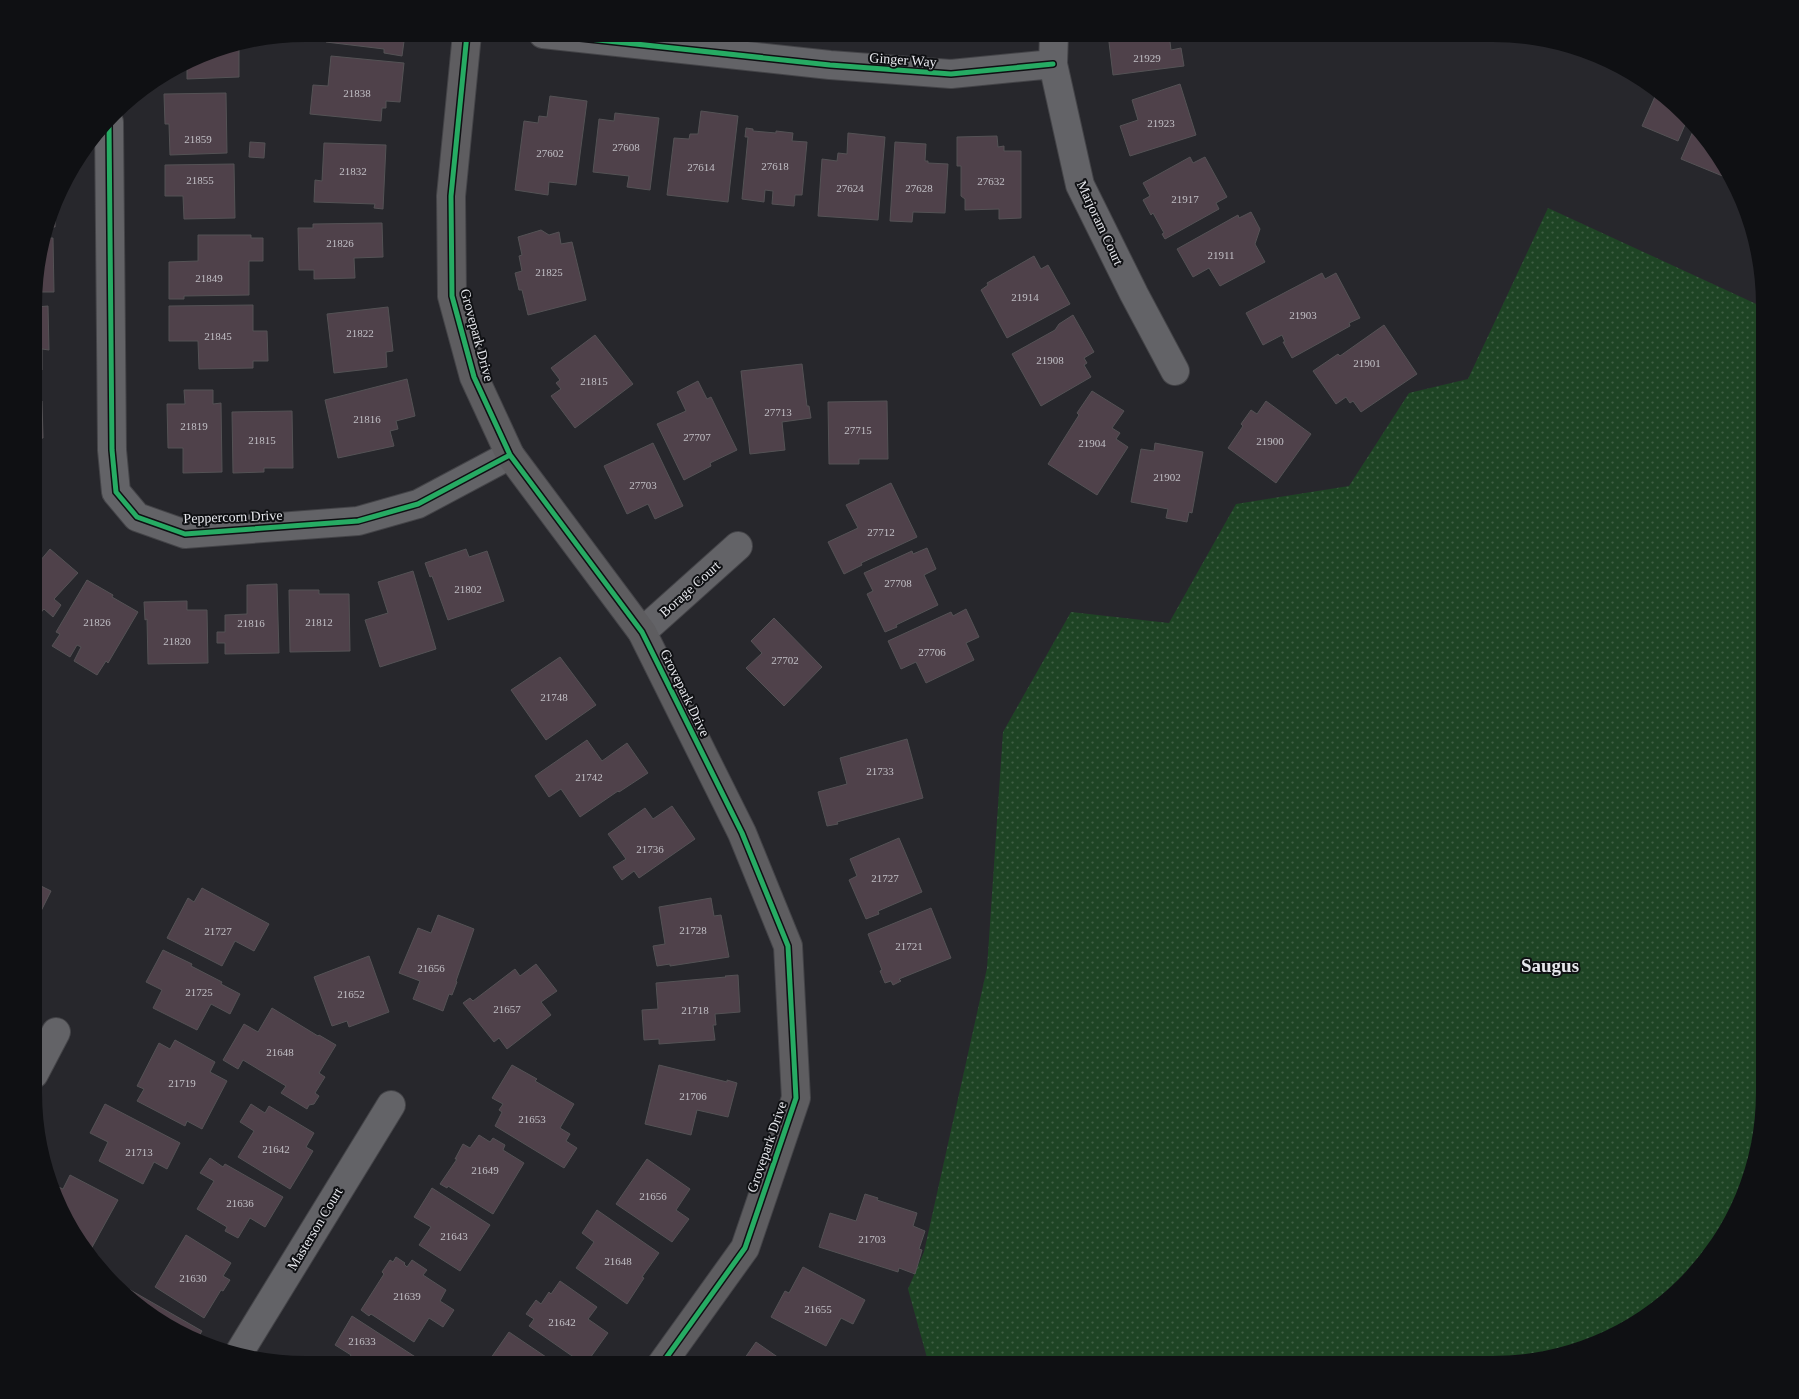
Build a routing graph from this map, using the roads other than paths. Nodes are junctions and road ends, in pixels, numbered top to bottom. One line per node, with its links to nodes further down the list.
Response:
1 (466, 42): 7 (street, Grovepark Drive)
2 (617, 42): 4 (street, Ginger Way)
3 (1054, 42): 4 (street, Marjoram Court)
4 (1053, 64): 6 (street, Marjoram Court)
5 (109, 131): 7 (street, Peppercorn Drive)
6 (1175, 372)
7 (510, 455): 9 (street, Grovepark Drive)
8 (738, 546): 9 (street, Borage Court)
9 (642, 632): 14 (street, Grovepark Drive)
10 (56, 1032): 11 (street)
11 (42, 1059)
12 (391, 1105): 13 (street, Masterson Court)
13 (242, 1349)
14 (667, 1356)

